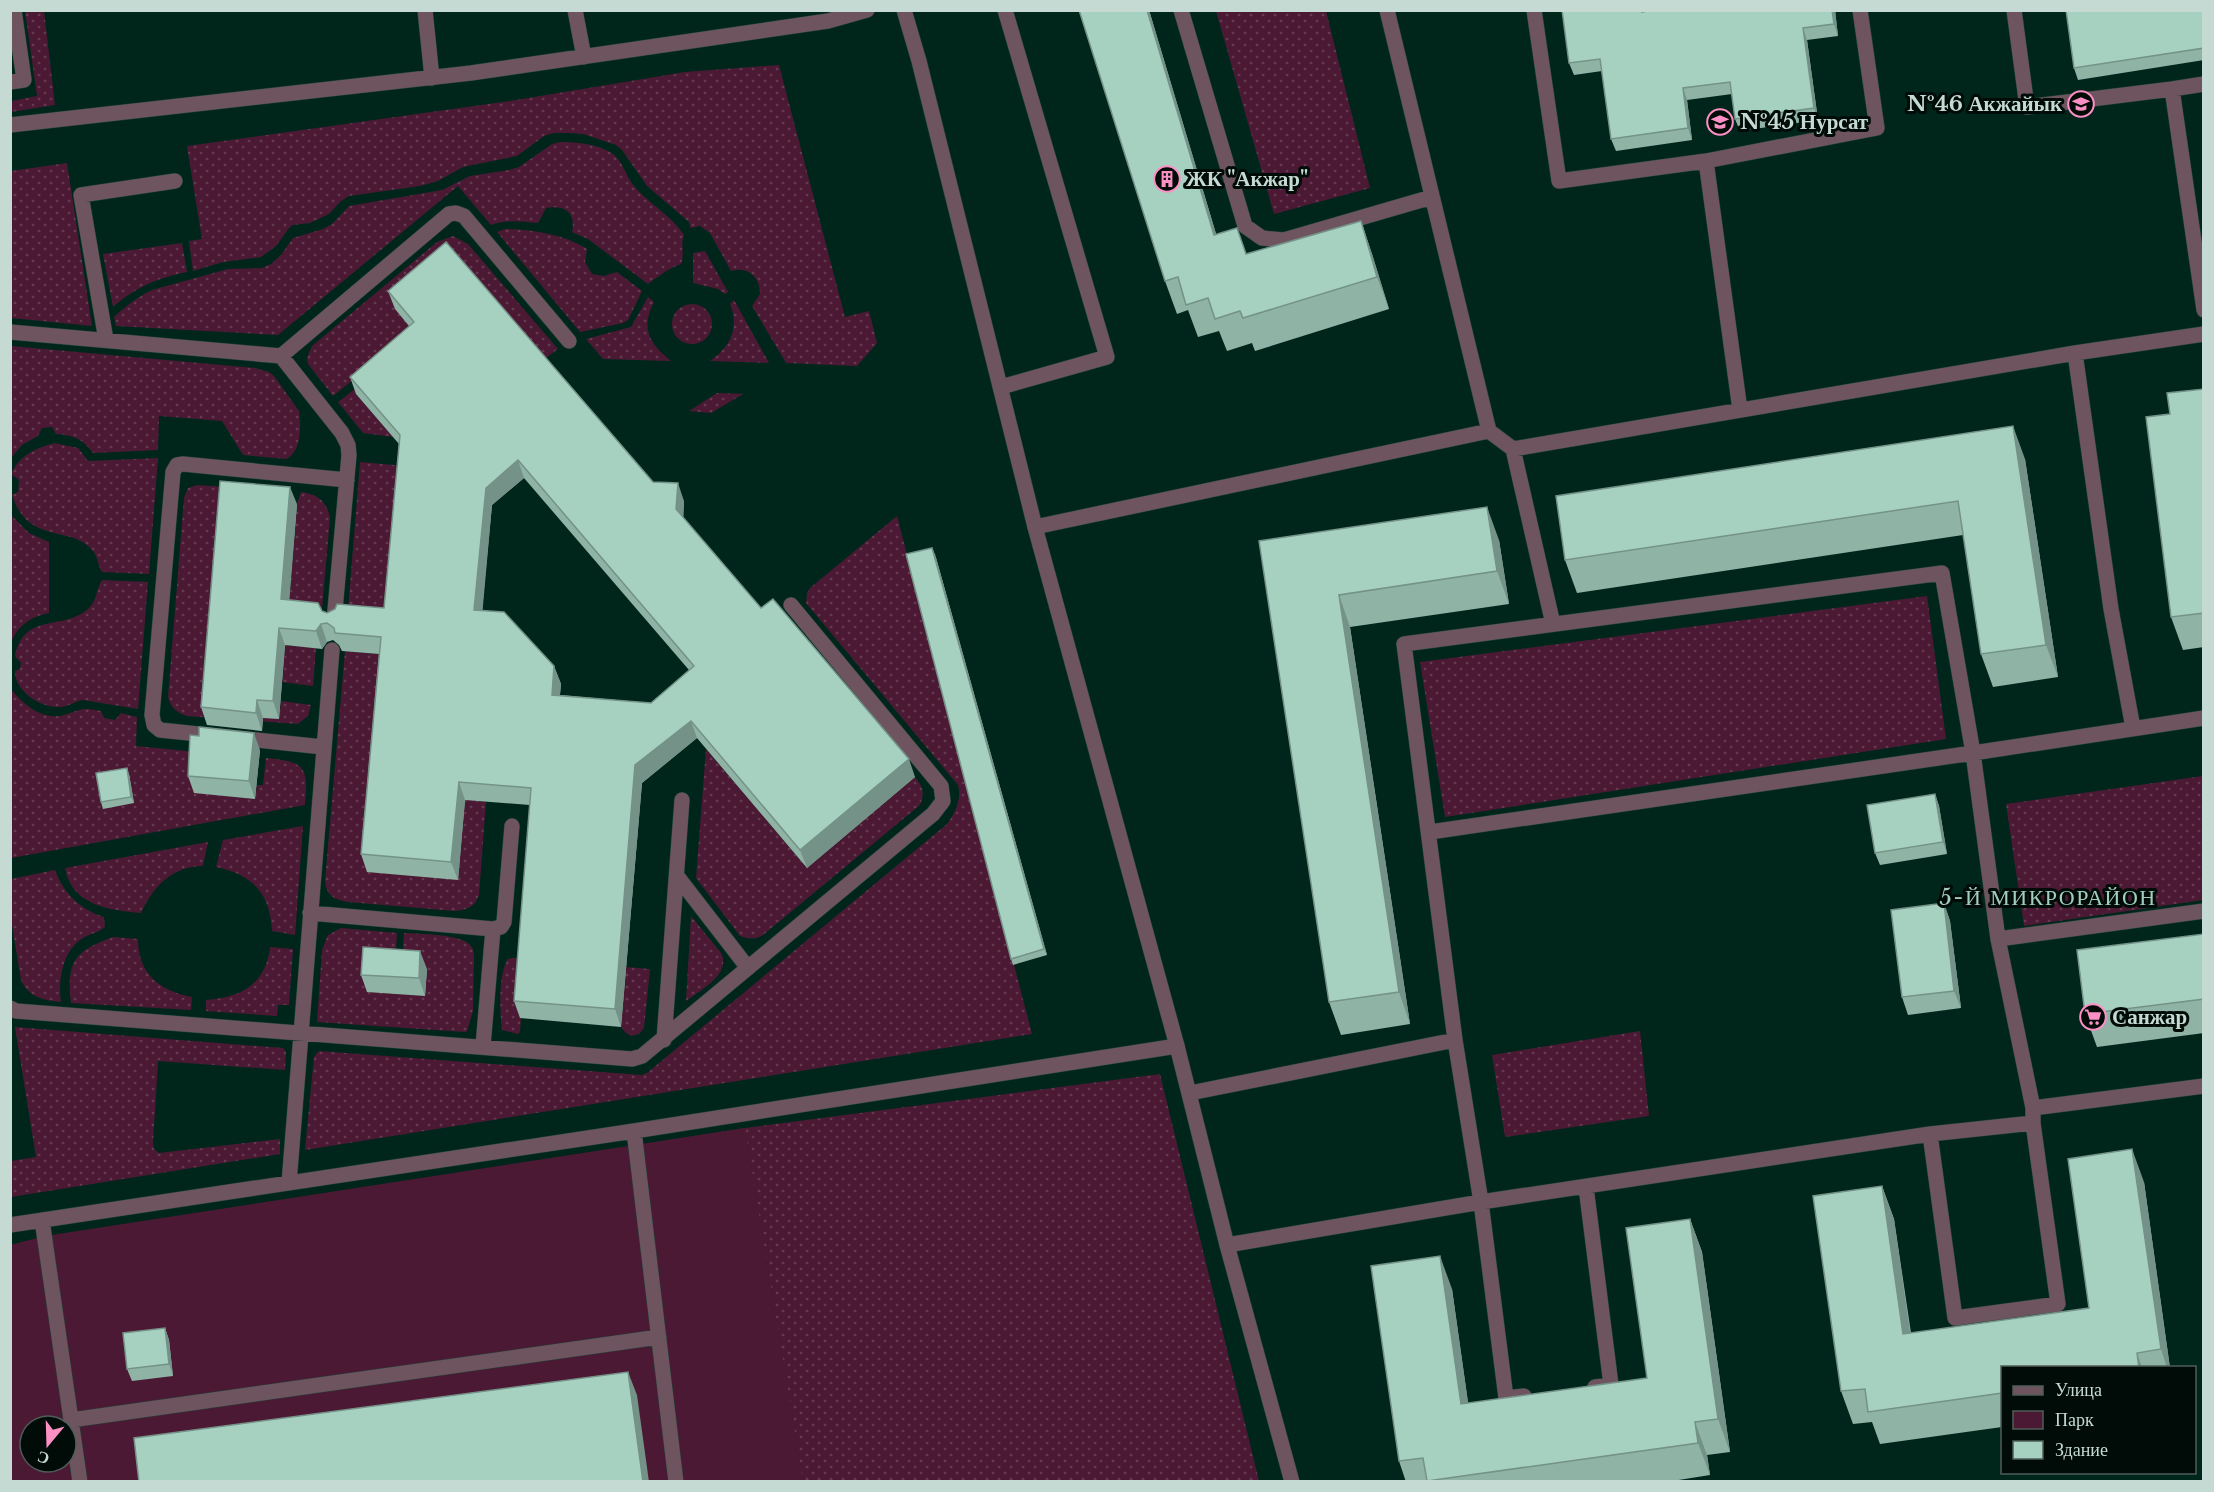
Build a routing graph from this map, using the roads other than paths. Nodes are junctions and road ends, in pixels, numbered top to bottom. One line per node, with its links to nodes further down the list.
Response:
1 (14, 10): 14 (street)
2 (425, 10): 13 (street)
3 (574, 10): 12 (street)
4 (867, 10): 12 (street)
5 (904, 10): 28 (street)
6 (1005, 10): 28 (street)
7 (1181, 10): 20 (street)
8 (1387, 10): 20 (street)
9 (1534, 10): 18 (street)
10 (1860, 10): 18 (street)
11 (2014, 10): 16 (street)
12 (584, 57): 13 (street)
13 (432, 78): 17 (street)
14 (10, 82)
15 (2204, 84): 16 (street)
16 (2172, 89): 21 (street)
17 (10, 125)
18 (1706, 161): 29 (street)
19 (175, 181): 24 (street)
20 (1432, 197): 30 (street)
21 (2204, 310)
22 (10, 332): 24 (street)
23 (2204, 334): 26 (street)
24 (106, 340): 27 (street)
25 (569, 341): 27 (street)
26 (2075, 353): 29 (street); 39 (street)
27 (280, 356): 32 (street)
28 (1001, 387): 33 (street)
29 (1740, 410): 31 (street)
30 (1489, 432): 31 (street); 33 (street)
31 (1513, 449): 36 (street)
32 (347, 480): 35 (street); 40 (street)
33 (1035, 527): 56 (street)
34 (791, 605): 50 (street)
35 (334, 621)
36 (1554, 624): 41 (street); 44 (street)
37 (332, 650): 40 (street)
38 (2204, 718): 39 (street)
39 (2133, 728): 41 (street)
40 (323, 747): 47 (street)
41 (1973, 753): 44 (street); 49 (street)
42 (682, 800): 45 (street)
43 (512, 826): 48 (street)
44 (1430, 832): 54 (street)
45 (677, 876): 50 (street); 53 (street)
46 (2204, 911): 49 (street)
47 (310, 913): 48 (street); 52 (street)
48 (493, 929): 55 (street)
49 (1998, 939): 59 (street)
50 (748, 968): 53 (street)
51 (10, 1008): 52 (street)
52 (300, 1033): 55 (street); 62 (street)
53 (664, 1040): 55 (street)
54 (1455, 1041): 58 (street); 64 (street)
55 (483, 1046)
56 (1177, 1046): 58 (street); 60 (street)
57 (2204, 1086): 59 (street)
58 (1190, 1093): 67 (street)
59 (2033, 1115): 61 (street); 61 (street)
60 (634, 1131): 62 (street); 68 (street)
61 (1930, 1134): 63 (street)
62 (289, 1183): 65 (street)
63 (1586, 1187): 64 (street); 69 (street)
64 (1481, 1202): 67 (street); 70 (street)
65 (42, 1220): 66 (street); 71 (street)
66 (10, 1225)
67 (1227, 1245): 74 (street)
68 (659, 1337): 72 (street); 73 (street)
69 (1576, 1389)
70 (1541, 1394)
71 (70, 1414)
72 (78, 1419)
73 (676, 1482)
74 (1292, 1482)

